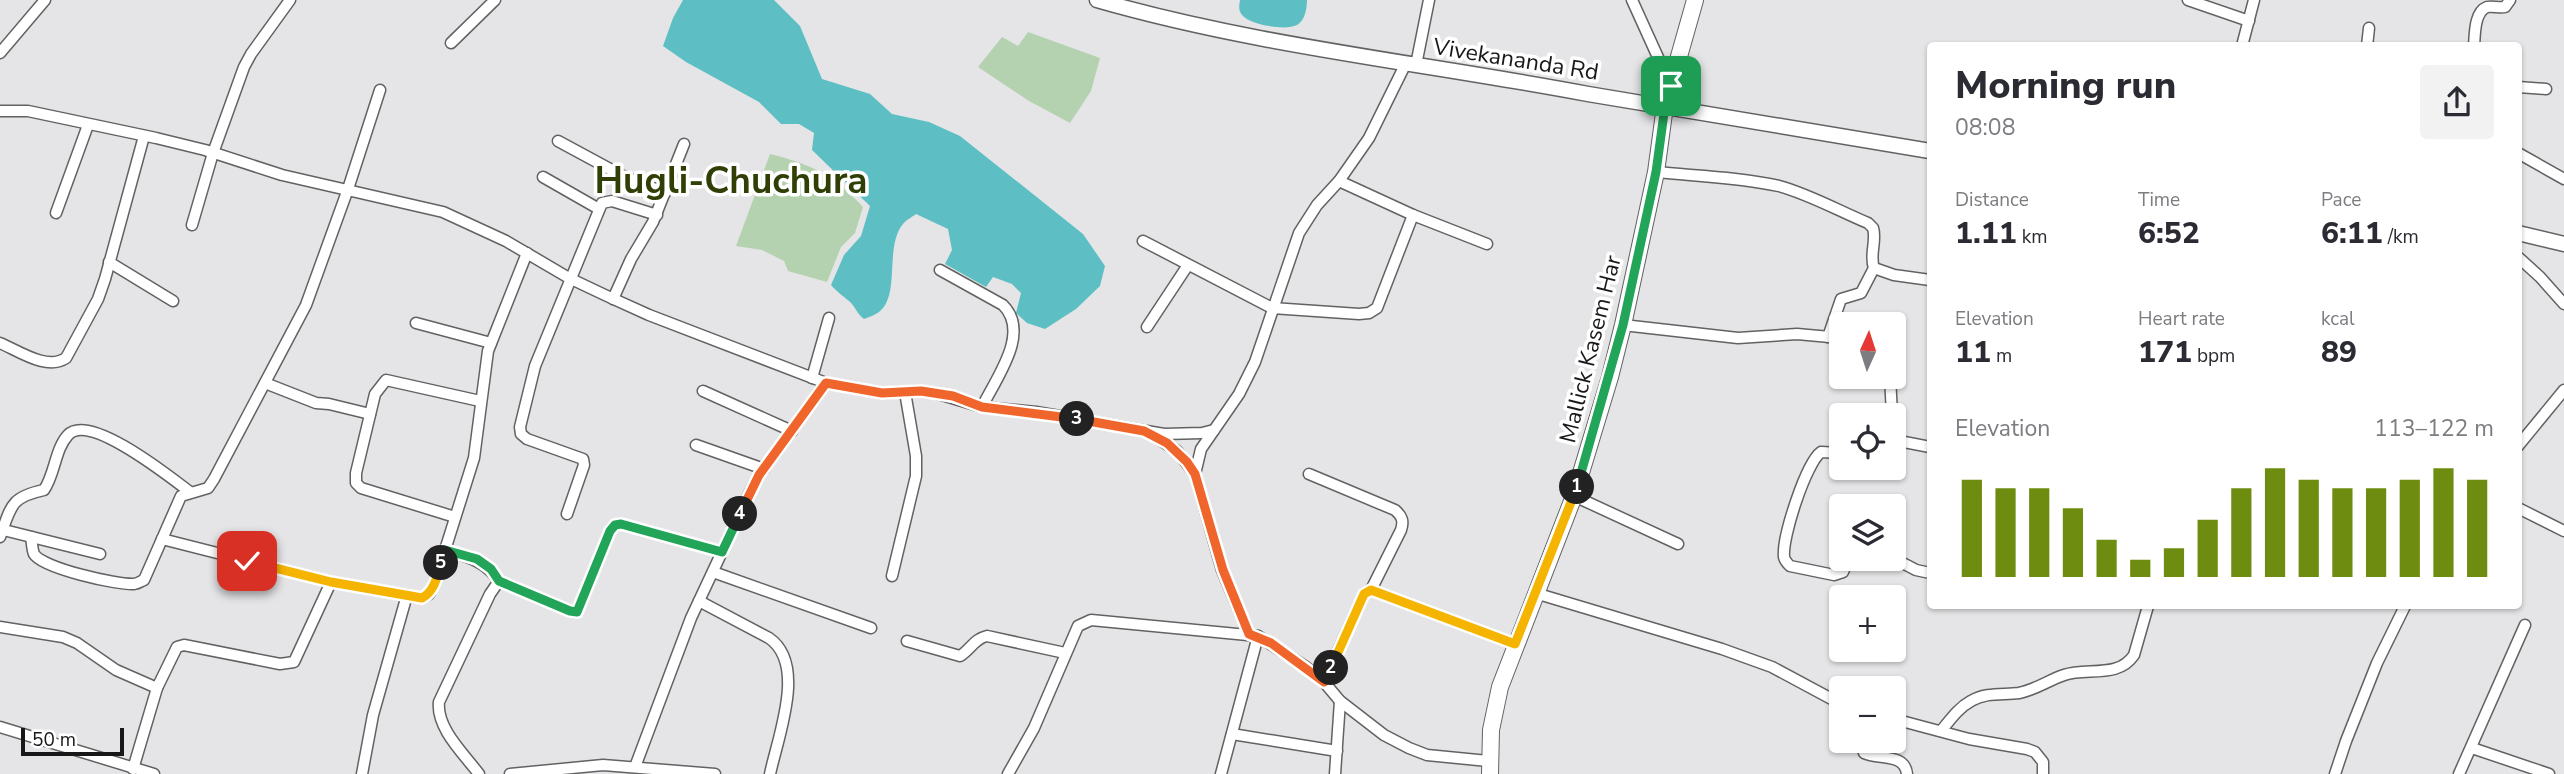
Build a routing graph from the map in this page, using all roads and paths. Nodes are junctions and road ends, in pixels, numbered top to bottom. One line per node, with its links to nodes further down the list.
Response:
1 (46, 0): 17 (street)
2 (290, 0): 30 (street)
3 (495, 0): 16 (street)
4 (1097, 0): 18 (street, Vivekananda Rd)
5 (1429, 0): 18 (street)
6 (1632, 0): 19 (street)
7 (1695, 0): 19 (main road, Mallick Kasem Har)
8 (2188, 0): 11 (street)
9 (2254, 0): 11 (street)
10 (2510, 0): 15 (street)
11 (2249, 21): 13 (street)
12 (2369, 28): 14 (street)
13 (2243, 42)
14 (2367, 42)
15 (2474, 42)
16 (451, 43)
17 (0, 53)
18 (1411, 64): 23 (street, Vivekananda Rd); 35 (street)
19 (1671, 86): 23 (main road, Mallick Kasem Har)
20 (2522, 87): 21 (street)
21 (2546, 89)
22 (380, 90): 36 (street)
23 (1665, 106): 29 (street, Vivekananda Rd); 32 (main road, Mallick Kasem Har)
24 (0, 111): 25 (street)
25 (88, 125): 26 (street); 39 (street)
26 (144, 136): 30 (street); 49 (street)
27 (558, 141): 37 (street)
28 (684, 144): 37 (street)
29 (1927, 150)
30 (213, 153): 36 (street); 42 (street)
31 (2522, 155): 34 (street)
32 (1656, 172): 51 (street); 61 (main road, Mallick Kasem Har)
33 (543, 177): 38 (street)
34 (2564, 179)
35 (1339, 181): 41 (street); 58 (street)
36 (348, 189): 47 (street); 67 (street)
37 (665, 193): 40 (street)
38 (599, 209): 40 (street); 53 (street)
39 (56, 213)
40 (657, 215): 55 (street)
41 (1413, 215): 45 (street); 58 (street)
42 (192, 225)
43 (2522, 234): 46 (street)
44 (1143, 241): 50 (street)
45 (1487, 244)
46 (2564, 244)
47 (527, 253): 53 (street); 65 (street)
48 (2522, 261): 57 (street)
49 (109, 262): 56 (street); 64 (street)
50 (1188, 265): 58 (street); 62 (street)
51 (1874, 268): 54 (street); 63 (street)
52 (940, 270): 74 (street)
53 (569, 278): 55 (street); 90 (street)
54 (1927, 280)
55 (613, 299): 66 (street)
56 (173, 301)
57 (2564, 304)
58 (1272, 308): 76 (street)
59 (829, 318): 66 (street)
60 (416, 323): 65 (street)
61 (1623, 325): 63 (street); 88 (main road, Mallick Kasem Har)
62 (1147, 327)
63 (1828, 337)
64 (0, 343)
65 (491, 343): 72 (street)
66 (811, 378): 68 (street)
67 (265, 383): 75 (street); 87 (street)
68 (826, 383): 71 (street); 77 (street)
69 (2564, 390): 73 (street)
70 (703, 391): 77 (street)
71 (905, 392): 74 (street); 104 (street)
72 (480, 401): 75 (street); 91 (street)
73 (2559, 404): 80 (street)
74 (982, 407): 78 (street)
75 (370, 414): 91 (street)
76 (1214, 430): 78 (street); 85 (street)
77 (792, 431): 84 (street)
78 (1144, 431): 85 (street)
79 (1906, 442): 82 (street)
80 (2522, 442)
81 (696, 446): 84 (street)
82 (1927, 446)
83 (1829, 452): 101 (street)
84 (764, 469): 98 (street)
85 (1195, 474): 116 (street)
86 (1308, 474): 107 (street)
87 (190, 492): 93 (street); 95 (street)
88 (1574, 496): 96 (street); 108 (main road, Mallick Kasem Har)
89 (2522, 510): 92 (street)
90 (568, 514)
91 (455, 517): 97 (street)
92 (2564, 531)
93 (1, 532): 94 (street)
94 (32, 537): 95 (street); 99 (street)
95 (162, 539): 106 (street)
96 (1678, 544)
97 (445, 550): 105 (street); 109 (street)
98 (722, 552): 102 (street); 105 (street)
99 (100, 554)
100 (1906, 564): 103 (street)
101 (1843, 571)
102 (713, 572): 110 (street); 115 (street)
103 (1927, 572)
104 (892, 576)
105 (499, 581): 137 (street)
106 (331, 582): 109 (street); 121 (street)
107 (1371, 590): 118 (street); 120 (street)
108 (1535, 593): 118 (main road, Mallick Kasem Har); 122 (street)
109 (407, 595): 136 (street)
110 (699, 601): 131 (street); 140 (street)
111 (2147, 609): 126 (street)
112 (2404, 609): 146 (street)
113 (2525, 625): 128 (street)
114 (0, 627): 121 (street)
115 (871, 628)
116 (1253, 635): 119 (street); 120 (street); 127 (street)
117 (907, 641): 119 (street)
118 (1515, 644): 133 (main road, Mallick Kasem Har)
119 (1065, 653): 141 (street)
120 (1324, 682): 123 (street)
121 (157, 688): 132 (street)
122 (1829, 698)
123 (1340, 701): 129 (street); 133 (street)
124 (1906, 722): 126 (street)
125 (0, 727): 132 (street)
126 (1941, 731): 145 (street)
127 (1232, 734): 129 (street); 142 (street)
128 (2472, 748): 147 (street); 148 (street)
129 (1337, 751): 143 (street)
130 (1864, 753): 144 (street)
131 (635, 766): 134 (street); 138 (street)
132 (133, 769): 135 (street)
133 (1489, 771)
134 (685, 772): 139 (street)
135 (154, 774)
136 (362, 774)
137 (479, 774)
138 (510, 774)
139 (715, 774)
140 (770, 774)
141 (1008, 774)
142 (1221, 774)
143 (1335, 774)
144 (1906, 774)
145 (2043, 774)
146 (2335, 774)
147 (2459, 774)
148 (2549, 774)

